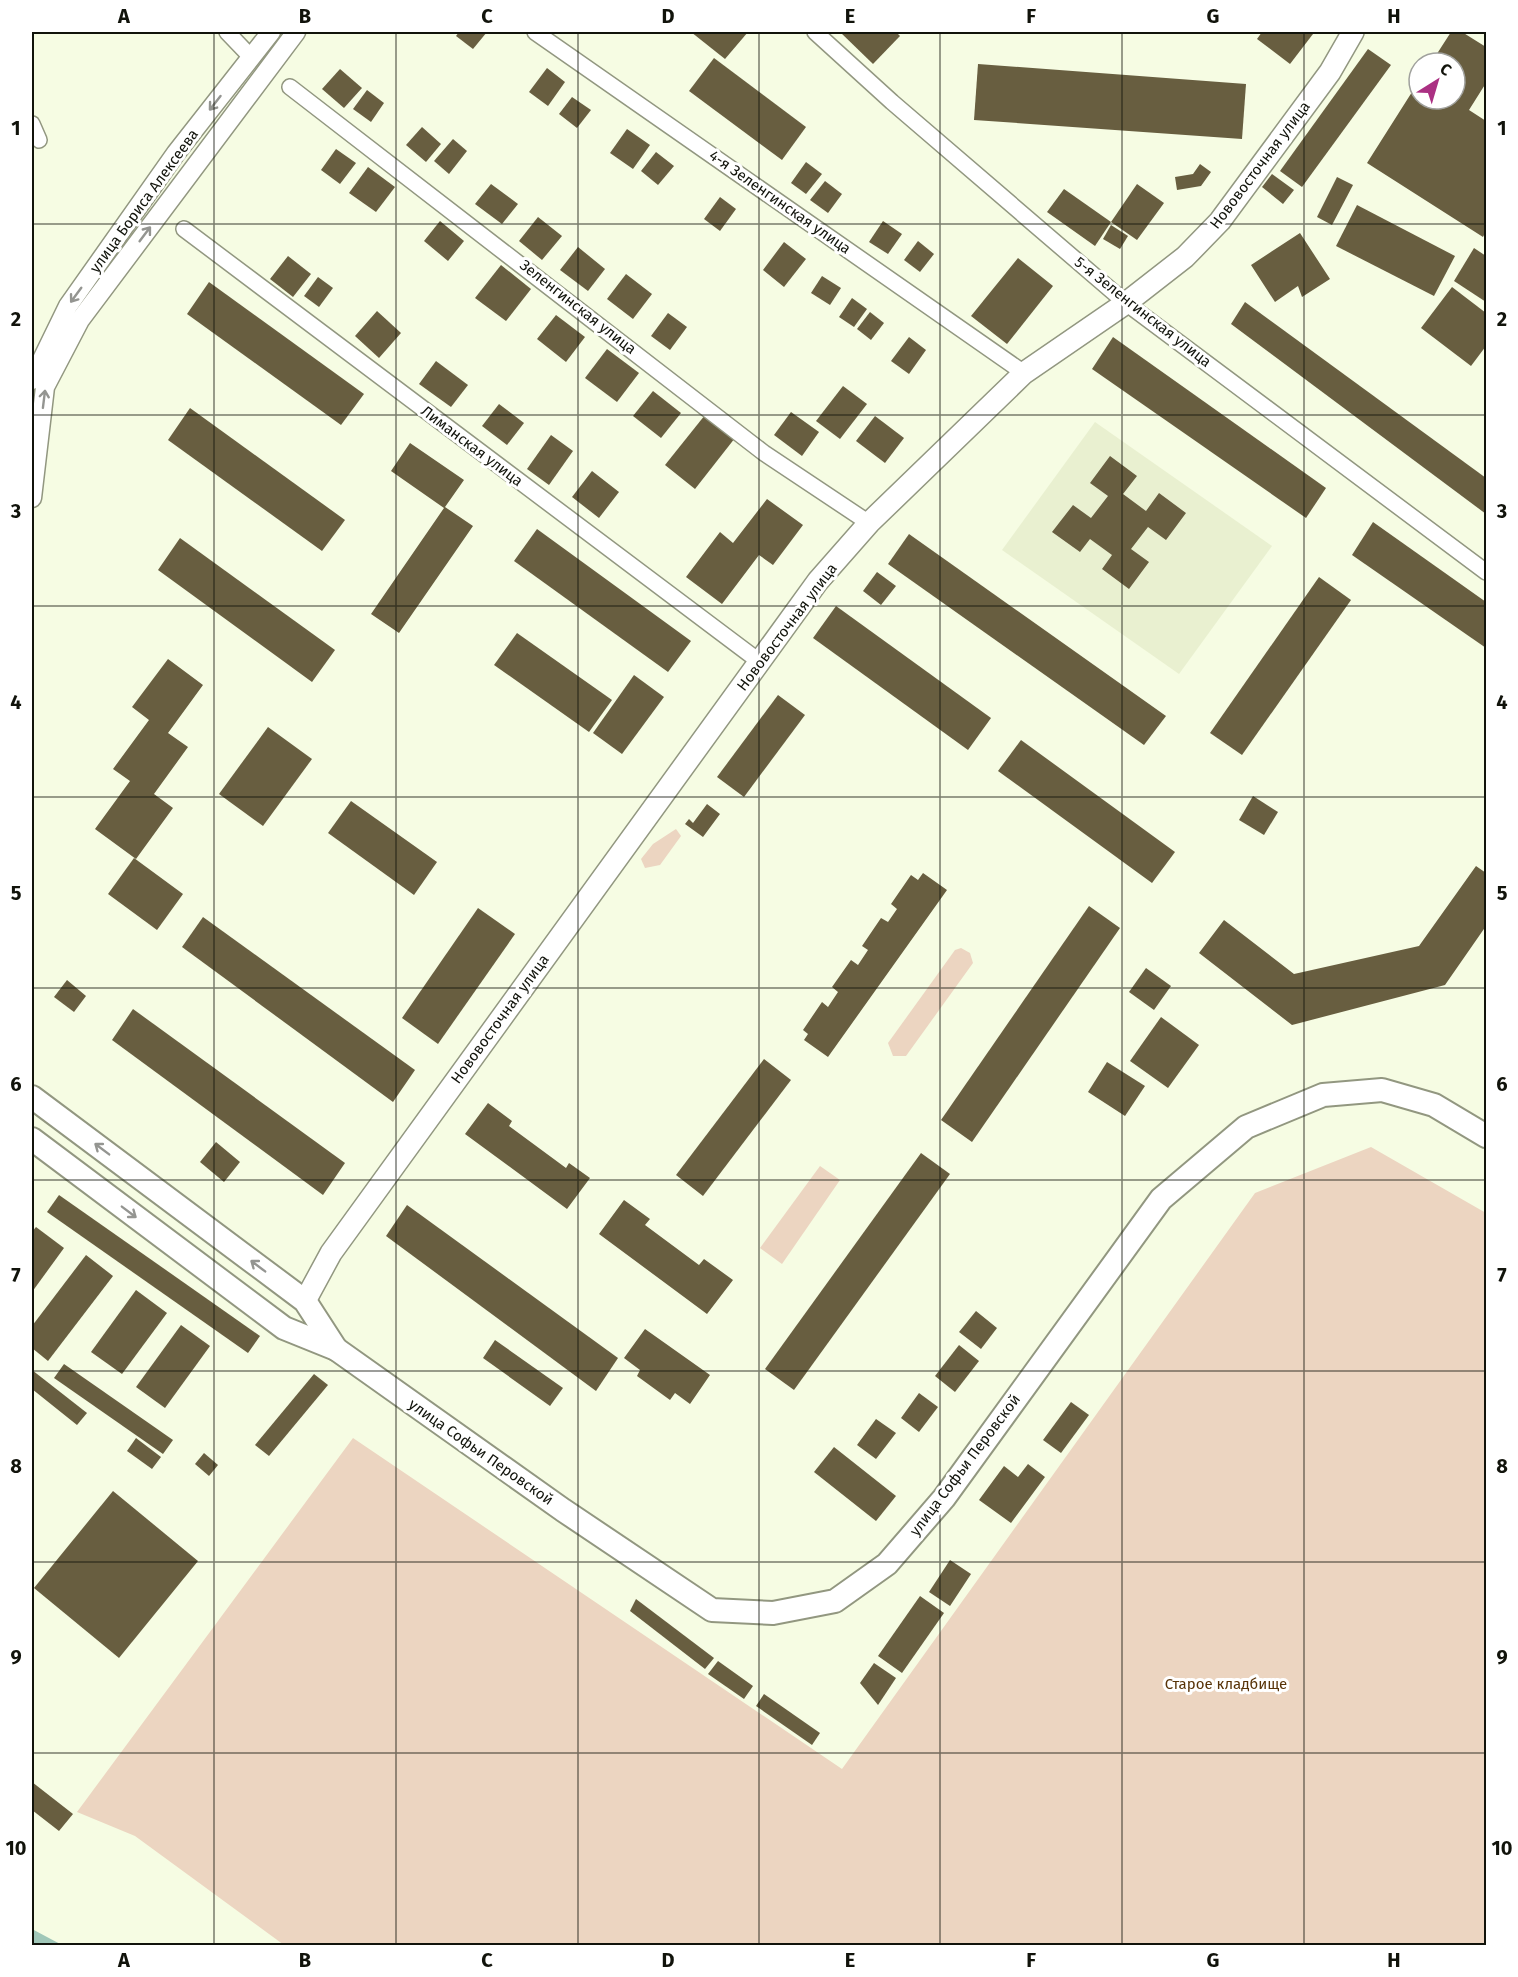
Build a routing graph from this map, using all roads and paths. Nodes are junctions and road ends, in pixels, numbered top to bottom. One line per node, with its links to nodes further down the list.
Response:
1 (226, 32): 7 (street)
2 (272, 32): 7 (street, улица Бориса Алексеева)
3 (296, 32): 15 (street, one-way to 3)
4 (535, 32): 13 (street, 4-я Зеленгинская улица)
5 (815, 32): 12 (street, 5-я Зеленгинская улица)
6 (1353, 32): 12 (main road, Нововосточная улица)
7 (251, 57): 14 (street, улица Бориса Алексеева, one-way to 14)
8 (290, 87): 16 (street, Зеленгинская улица)
9 (32, 124): 10 (street)
10 (39, 140)
11 (184, 230): 18 (street, Лиманская улица)
12 (1126, 303): 13 (main road, Нововосточная улица); 17 (street, 5-я Зеленгинская улица)
13 (1024, 373): 16 (main road, Нововосточная улица)
14 (32, 380)
15 (32, 498)
16 (869, 523): 18 (main road, Нововосточная улица)
17 (1486, 572)
18 (760, 662): 22 (main road, Нововосточная улица)
19 (32, 1097): 22 (main road, улица Софьи Перовской, one-way to 19)
20 (1486, 1136): 24 (main road, улица Софьи Перовской)
21 (32, 1139): 23 (main road, улица Софьи Перовской, one-way to 23)
22 (304, 1301): 23 (main road); 24 (main road, улица Софьи Перовской)
23 (284, 1328): 24 (main road, улица Софьи Перовской)
24 (336, 1349)

